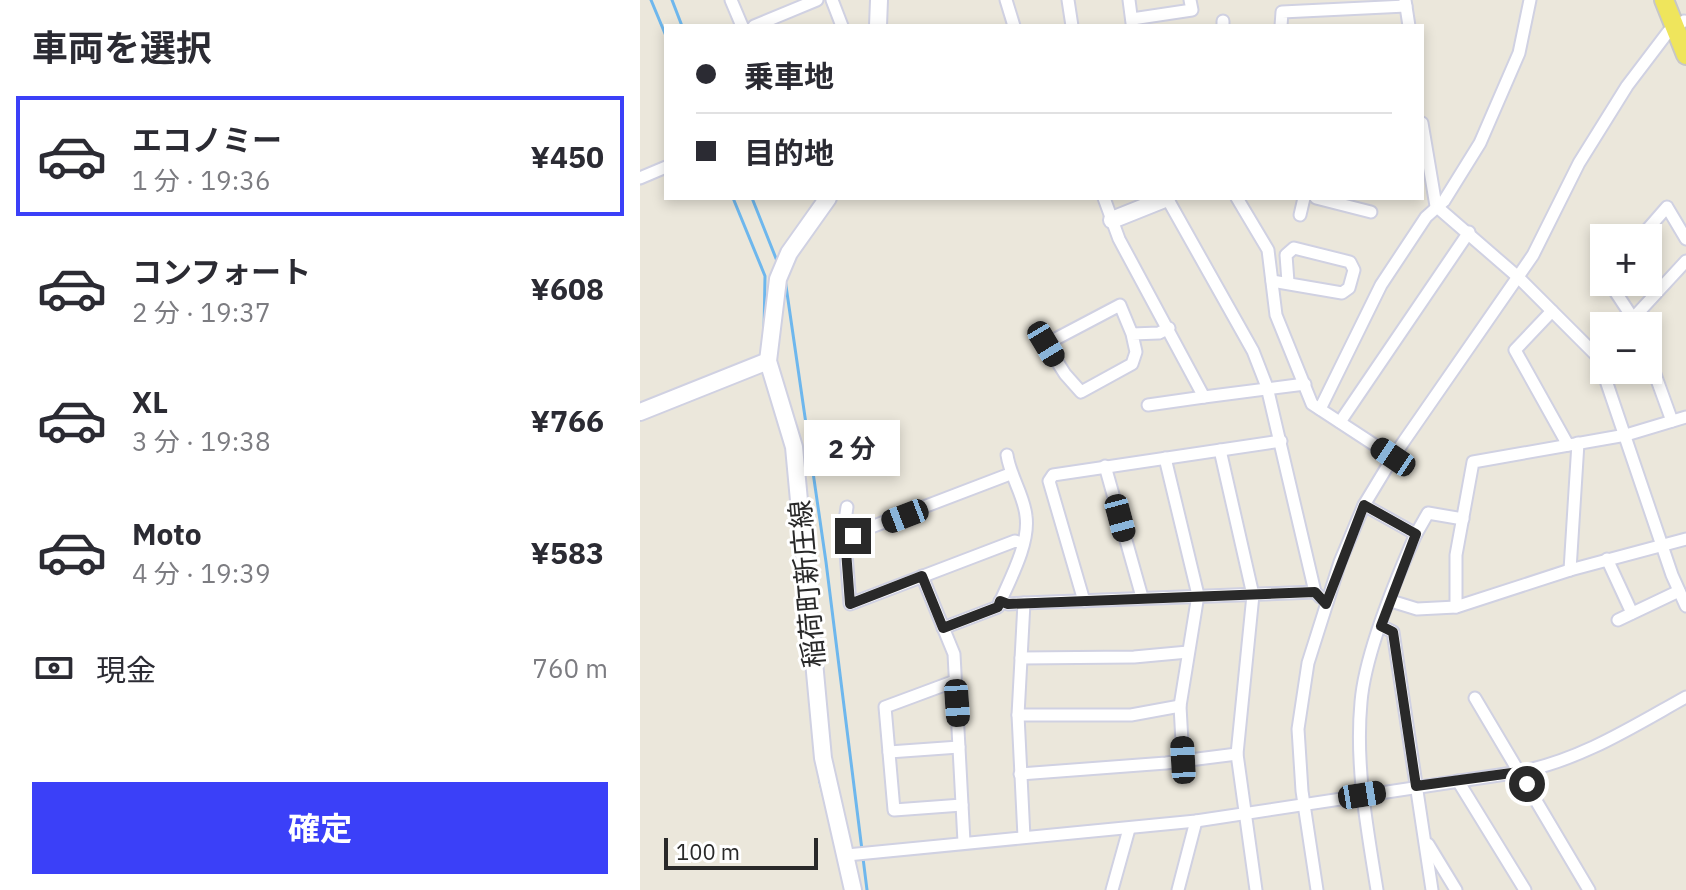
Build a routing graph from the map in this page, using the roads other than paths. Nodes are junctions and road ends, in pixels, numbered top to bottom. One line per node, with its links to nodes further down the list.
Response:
1 (731, 0): 14 (street)
2 (817, 0): 15 (street)
3 (832, 0): 16 (street)
4 (879, 0): 17 (main road)
5 (1006, 0): 18 (street)
6 (1068, 0): 19 (street)
7 (1129, 0): 13 (street)
8 (1190, 0): 13 (street)
9 (1530, 0): 34 (street)
10 (1664, 0): 22 (main road)
11 (1675, 0): 22 (main road)
12 (1405, 3): 20 (street); 21 (street)
13 (1132, 22)
14 (741, 24)
15 (759, 24)
16 (841, 24)
17 (878, 24)
18 (1013, 24)
19 (1072, 24)
20 (1281, 24)
21 (1409, 24)
22 (1681, 24): 23 (main road); 42 (street)
23 (1686, 55)
24 (1424, 135): 34 (street)
25 (664, 168): 26 (street)
26 (640, 178)
27 (826, 200): 50 (main road, 稲荷町新庄線)
28 (1105, 200): 37 (street)
29 (1162, 200): 37 (main road)
30 (1168, 200): 54 (street)
31 (1238, 200): 43 (street)
32 (1304, 200): 36 (street)
33 (1324, 200): 35 (street)
34 (1436, 206): 39 (street); 57 (street)
35 (1371, 212)
36 (1300, 215)
37 (1112, 220): 47 (street)
38 (1652, 224): 40 (street)
39 (1469, 232): 42 (street); 61 (street)
40 (1686, 239)
41 (1686, 261): 46 (street)
42 (1518, 277): 45 (street); 67 (street)
43 (1272, 281): 44 (street); 51 (street)
44 (1288, 282): 44 (street)
45 (1552, 311): 49 (street); 64 (street)
46 (1642, 312)
47 (1169, 328): 48 (street); 55 (street)
48 (1132, 334): 48 (street)
49 (1590, 344)
50 (768, 361): 58 (main road); 122 (main road, 稲荷町新庄線)
51 (1305, 384): 54 (street); 57 (street)
52 (1610, 384): 62 (street)
53 (1659, 384): 60 (street)
54 (1267, 387): 55 (street); 63 (street)
55 (1204, 397): 56 (street)
56 (1148, 405)
57 (1320, 409): 61 (street)
58 (640, 412)
59 (1686, 417): 60 (street)
60 (1672, 421): 62 (street)
61 (1340, 422): 67 (street)
62 (1626, 435): 64 (street); 78 (street)
63 (1281, 441): 65 (street); 83 (street)
64 (1573, 444): 73 (street); 80 (street)
65 (1220, 450): 68 (street); 85 (street)
66 (1007, 455): 70 (street)
67 (1393, 457): 71 (street)
68 (1165, 458): 69 (street); 84 (street)
69 (1105, 466): 86 (street); 88 (street)
70 (1010, 474): 75 (street); 77 (street)
71 (1364, 505): 74 (street); 91 (street)
72 (847, 507): 75 (street)
73 (1463, 519): 74 (street); 93 (street)
74 (1416, 534): 89 (street)
75 (845, 537): 81 (street)
76 (1686, 539): 78 (street)
77 (1022, 543): 81 (street); 87 (street)
78 (1662, 543): 79 (street); 82 (street)
79 (1607, 559): 80 (street); 94 (street)
80 (1570, 570): 93 (street)
81 (922, 576): 97 (street)
82 (1679, 591): 92 (street); 94 (street)
83 (1315, 592): 85 (street); 91 (street)
84 (1198, 595): 85 (street); 86 (street); 98 (street)
85 (1253, 595): 107 (street)
86 (1142, 597): 88 (street)
87 (1000, 601): 90 (street); 97 (street)
88 (1084, 601): 90 (street)
89 (1391, 601): 93 (street); 96 (street)
90 (1024, 603): 99 (street)
91 (1326, 604): 114 (street)
92 (1686, 606)
93 (1456, 607)
94 (1632, 613): 95 (street)
95 (1618, 620)
96 (1381, 626): 112 (street); 113 (street)
97 (943, 628): 100 (street)
98 (1188, 652): 99 (street); 103 (street)
99 (1021, 658): 104 (street)
100 (955, 681): 105 (street); 106 (street)
101 (1686, 697): 109 (street)
102 (1475, 698): 109 (street)
103 (1180, 706): 104 (street); 108 (street)
104 (1018, 715): 110 (street)
105 (959, 747): 106 (street); 115 (street)
106 (889, 752): 115 (street)
107 (1237, 754): 108 (street); 116 (street)
108 (1183, 760): 110 (street)
109 (1519, 772): 111 (street); 132 (street)
110 (1020, 774): 120 (street)
111 (1458, 781): 112 (street); 131 (street)
112 (1416, 786): 113 (street); 119 (street)
113 (1362, 795): 114 (street); 128 (street)
114 (1304, 804): 116 (street); 127 (street)
115 (962, 805): 121 (street)
116 (1243, 814): 117 (street); 126 (street)
117 (1196, 821): 118 (street); 123 (street)
118 (1129, 829): 120 (street); 125 (street)
119 (1424, 836): 129 (street); 130 (street)
120 (1024, 837): 121 (street)
121 (964, 842): 122 (street)
122 (858, 853): 124 (main road, 稲荷町新庄線)
123 (1181, 889)
124 (853, 890)
125 (1112, 890)
126 (1256, 890)
127 (1317, 890)
128 (1377, 890)
129 (1432, 890)
130 (1456, 890)
131 (1525, 890)
132 (1589, 890)

